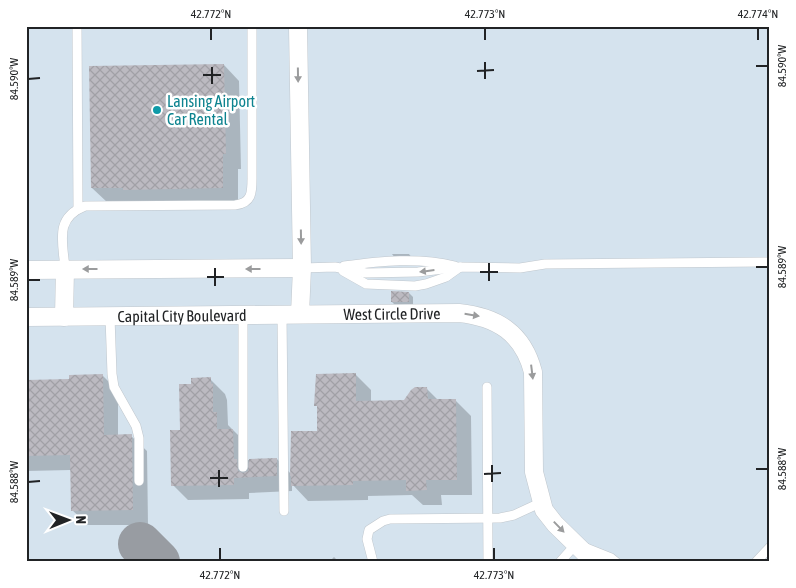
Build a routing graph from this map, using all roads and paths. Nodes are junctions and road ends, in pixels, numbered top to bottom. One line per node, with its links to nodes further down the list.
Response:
1 (77, 26): 4 (lane)
2 (252, 26): 4 (lane)
3 (298, 26): 8 (street, one-way to 8)
4 (78, 209): 9 (lane)
5 (770, 262): 7 (lane)
6 (336, 267): 7 (lane, one-way to 6); 7 (lane); 8 (lane)
7 (460, 267)
8 (302, 268): 9 (street, one-way to 9); 11 (street)
9 (65, 269): 10 (street); 16 (street)
10 (26, 270)
11 (300, 314): 12 (street, Capital City Boulevard); 20 (street, West Circle Drive, one-way to 20)
12 (282, 315): 14 (street, Capital City Boulevard); 21 (lane)
13 (110, 316): 14 (street, Capital City Boulevard); 16 (street, Capital City Boulevard); 19 (lane)
14 (243, 316): 18 (lane)
15 (26, 317): 16 (street, Capital City Boulevard)
16 (64, 317)
17 (487, 387): 22 (lane)
18 (243, 467)
19 (139, 481)
20 (542, 502): 22 (lane); 23 (street, West Circle Drive, one-way to 23)
21 (284, 511)
22 (488, 518): 25 (lane); 26 (lane)
23 (576, 544): 27 (lane); 28 (street, West Circle Drive); 29 (lane)
24 (770, 547): 30 (lane)
25 (373, 562)
26 (488, 562)
27 (560, 562)
28 (594, 562)
29 (616, 562)
30 (756, 562)

